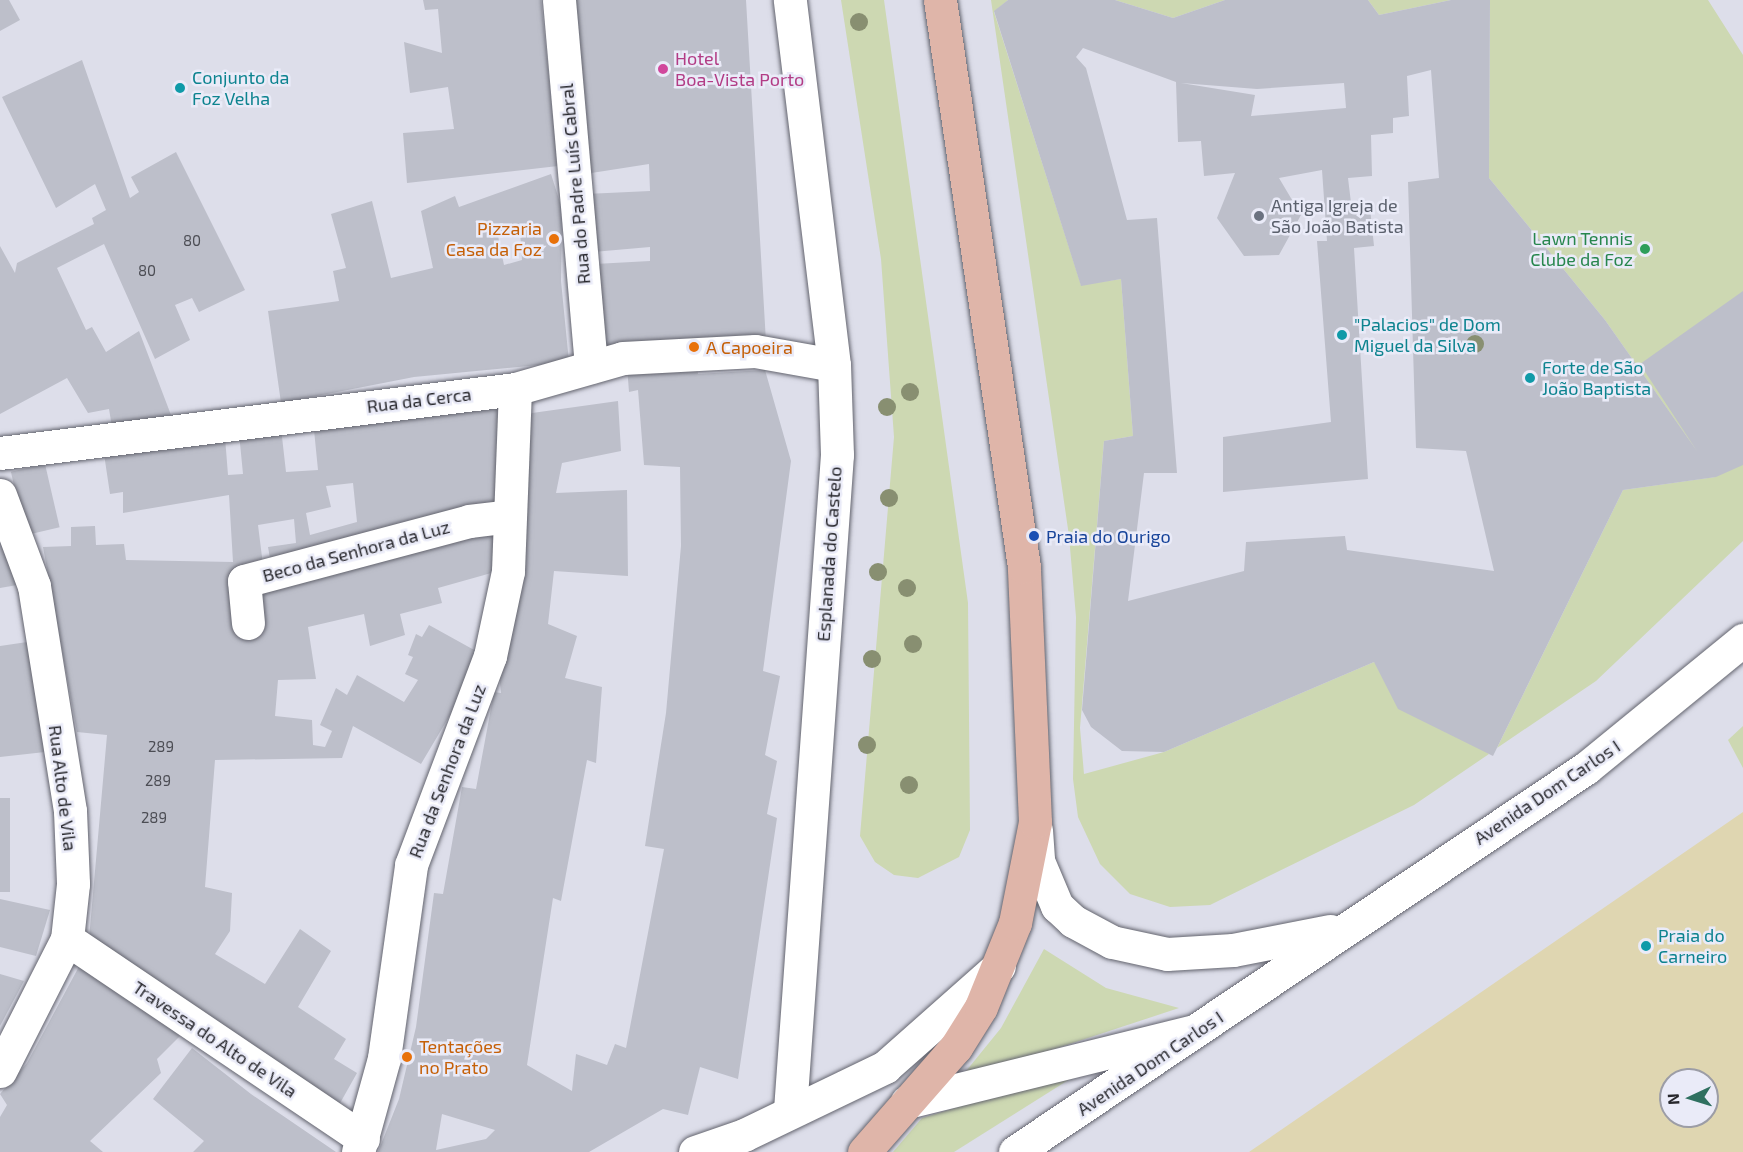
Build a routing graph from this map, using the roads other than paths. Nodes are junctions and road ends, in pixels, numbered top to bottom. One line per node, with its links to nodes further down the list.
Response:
1 (559, 0): 5 (street, Rua do Padre Luís Cabral)
2 (790, 0): 4 (street, Esplanada do Castelo)
3 (940, 0): 12 (main road)
4 (834, 365): 5 (street, Rua da Cerca); 19 (street, Esplanada do Castelo)
5 (591, 367): 6 (street, Rua da Cerca)
6 (514, 389): 7 (street, Rua da Cerca); 9 (street, Rua da Senhora da Luz)
7 (0, 453)
8 (0, 495): 14 (street, Rua Alto de Vila)
9 (510, 516): 10 (street, Beco da Senhora da Luz); 20 (street, Rua da Senhora da Luz)
10 (248, 623)
11 (1743, 640): 13 (street, Avenida Dom Carlos I)
12 (1035, 822): 13 (street, Avenida Dom Carlos I); 15 (main road)
13 (1340, 929): 16 (street, Avenida Dom Carlos I)
14 (67, 939): 17 (street, Rua Alto de Vila); 20 (street, Travessa do Alto de Vila)
15 (1000, 964): 18 (main road); 19 (street)
16 (1205, 1029): 18 (street); 23 (street, Avenida Dom Carlos I)
17 (0, 1071)
18 (907, 1102): 22 (main road)
19 (790, 1110): 21 (street)
20 (360, 1146)
21 (695, 1152)
22 (864, 1152)
23 (1015, 1152)

